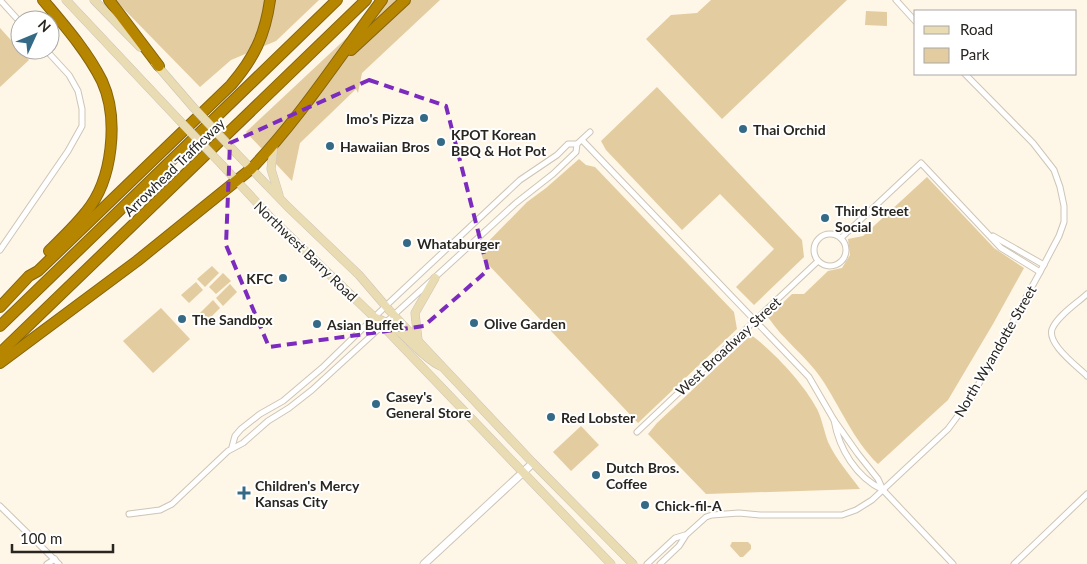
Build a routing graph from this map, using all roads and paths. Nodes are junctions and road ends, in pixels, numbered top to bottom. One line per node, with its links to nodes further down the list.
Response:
1 (0, 0): 12 (street)
2 (43, 0): 30 (highway)
3 (66, 0): 22 (main road, Northwest Barry Road, bridge)
4 (94, 0): 16 (main road, Northwest Barry Road)
5 (109, 0): 16 (highway)
6 (270, 0): 30 (highway)
7 (337, 0): 39 (highway, Arrowhead Trafficway)
8 (366, 0): 41 (highway, Arrowhead Trafficway)
9 (382, 0): 15 (highway)
10 (405, 0): 15 (highway)
11 (896, 0): 13 (street)
12 (10, 11)
13 (914, 20)
14 (55, 60): 26 (street)
15 (336, 65): 20 (highway)
16 (159, 66): 21 (main road, Northwest Barry Road, bridge)
17 (966, 75): 28 (street, North Wyandotte Street)
18 (590, 132): 19 (street)
19 (579, 142): 31 (street); 33 (street); 37 (street)
20 (274, 143): 21 (highway); 23 (main road)
21 (251, 169): 22 (highway); 23 (main road, Northwest Barry Road)
22 (237, 181): 36 (main road, Northwest Barry Road); 42 (highway)
23 (281, 200): 33 (main road, Northwest Barry Road)
24 (990, 235): 25 (street); 28 (street); 29 (street)
25 (841, 238): 27 (street); 27 (street)
26 (0, 250)
27 (818, 261): 37 (street, West Broadway Street)
28 (1044, 265): 29 (street, North Wyandotte Street)
29 (1040, 272): 50 (street, North Wyandotte Street)
30 (29, 276): 34 (highway)
31 (435, 278): 35 (street); 40 (main road)
32 (1087, 294): 44 (street)
33 (386, 306): 35 (main road, Northwest Barry Road); 36 (street)
34 (0, 307)
35 (394, 314): 38 (street); 40 (main road, Northwest Barry Road)
36 (375, 318): 38 (main road); 47 (street)
37 (756, 320): 45 (street); 46 (street, West Broadway Street)
38 (384, 323): 43 (main road); 47 (street); 49 (main road)
39 (0, 326)
40 (418, 340): 43 (main road, Northwest Barry Road)
41 (0, 353)
42 (0, 363)
43 (444, 368): 48 (main road, Northwest Barry Road)
44 (1087, 376)
45 (834, 420): 50 (street); 50 (street)
46 (637, 432)
47 (232, 447): 53 (street)
48 (533, 463): 49 (street); 60 (main road, Northwest Barry Road)
49 (524, 472): 58 (street); 59 (main road)
50 (883, 490): 54 (street, North Wyandotte Street); 63 (street)
51 (1087, 494): 64 (street)
52 (0, 506): 55 (street)
53 (129, 514)
54 (686, 535): 61 (street, North Wyandotte Street); 62 (street, North Wyandotte Street)
55 (55, 559): 56 (street); 57 (street)
56 (47, 564)
57 (59, 564)
58 (424, 564)
59 (611, 564)
60 (633, 564)
61 (647, 564)
62 (660, 564)
63 (953, 564)
64 (1014, 564)

